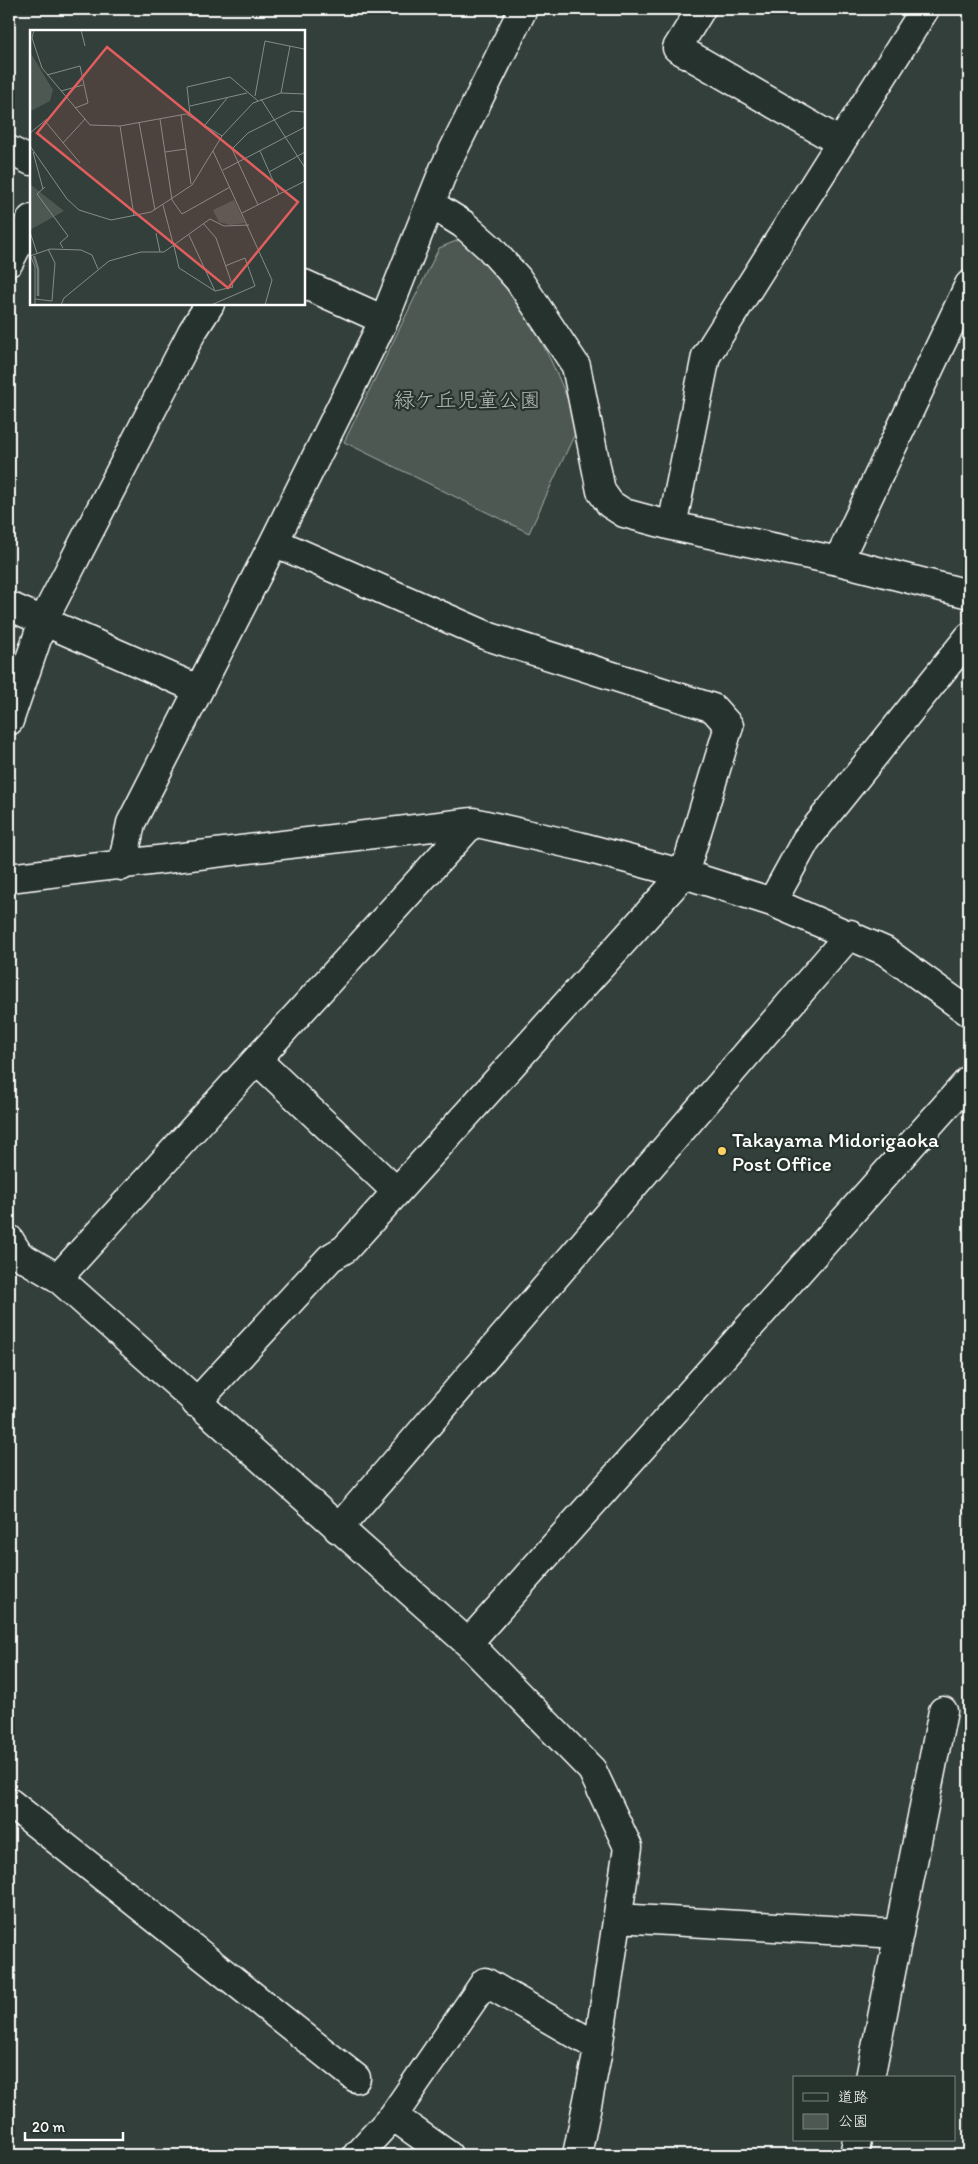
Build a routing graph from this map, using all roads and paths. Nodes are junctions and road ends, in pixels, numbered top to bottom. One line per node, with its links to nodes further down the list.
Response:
1 (523, 9): 7 (street)
2 (702, 9): 4 (street)
3 (925, 9): 4 (street)
4 (840, 142): 14 (street)
5 (9, 150): 6 (street)
6 (30, 160)
7 (431, 204): 13 (street); 14 (street)
8 (30, 220): 9 (street)
9 (9, 262)
10 (305, 284): 13 (street)
11 (969, 285): 16 (street)
12 (209, 305): 19 (street)
13 (384, 320): 15 (street)
14 (672, 526): 16 (street)
15 (274, 542): 21 (street); 25 (street)
16 (838, 561): 17 (street)
17 (969, 594)
18 (9, 606): 19 (street)
19 (44, 621): 21 (street); 22 (street)
20 (969, 637): 27 (street)
21 (198, 690): 24 (street)
22 (9, 721)
23 (473, 822): 24 (street); 25 (street); 30 (street)
24 (122, 866): 26 (street)
25 (684, 874): 27 (street); 32 (street)
26 (9, 878)
27 (772, 902): 28 (street)
28 (850, 934): 29 (street); 36 (street)
29 (969, 1012)
30 (257, 1060): 32 (street); 34 (street)
31 (969, 1080): 37 (street)
32 (396, 1191): 35 (street)
33 (12, 1256): 34 (street)
34 (58, 1278): 35 (street)
35 (196, 1403): 36 (street)
36 (338, 1529): 37 (street)
37 (468, 1643): 40 (street)
38 (943, 1711): 41 (street)
39 (9, 1802): 44 (street)
40 (617, 1918): 41 (street); 42 (street)
41 (899, 1934): 43 (street)
42 (598, 2046): 45 (street); 49 (street)
43 (870, 2076)
44 (356, 2078)
45 (394, 2116): 47 (street); 48 (street)
46 (857, 2142): 50 (street)
47 (357, 2155)
48 (448, 2155)
49 (577, 2155)
50 (854, 2155)

